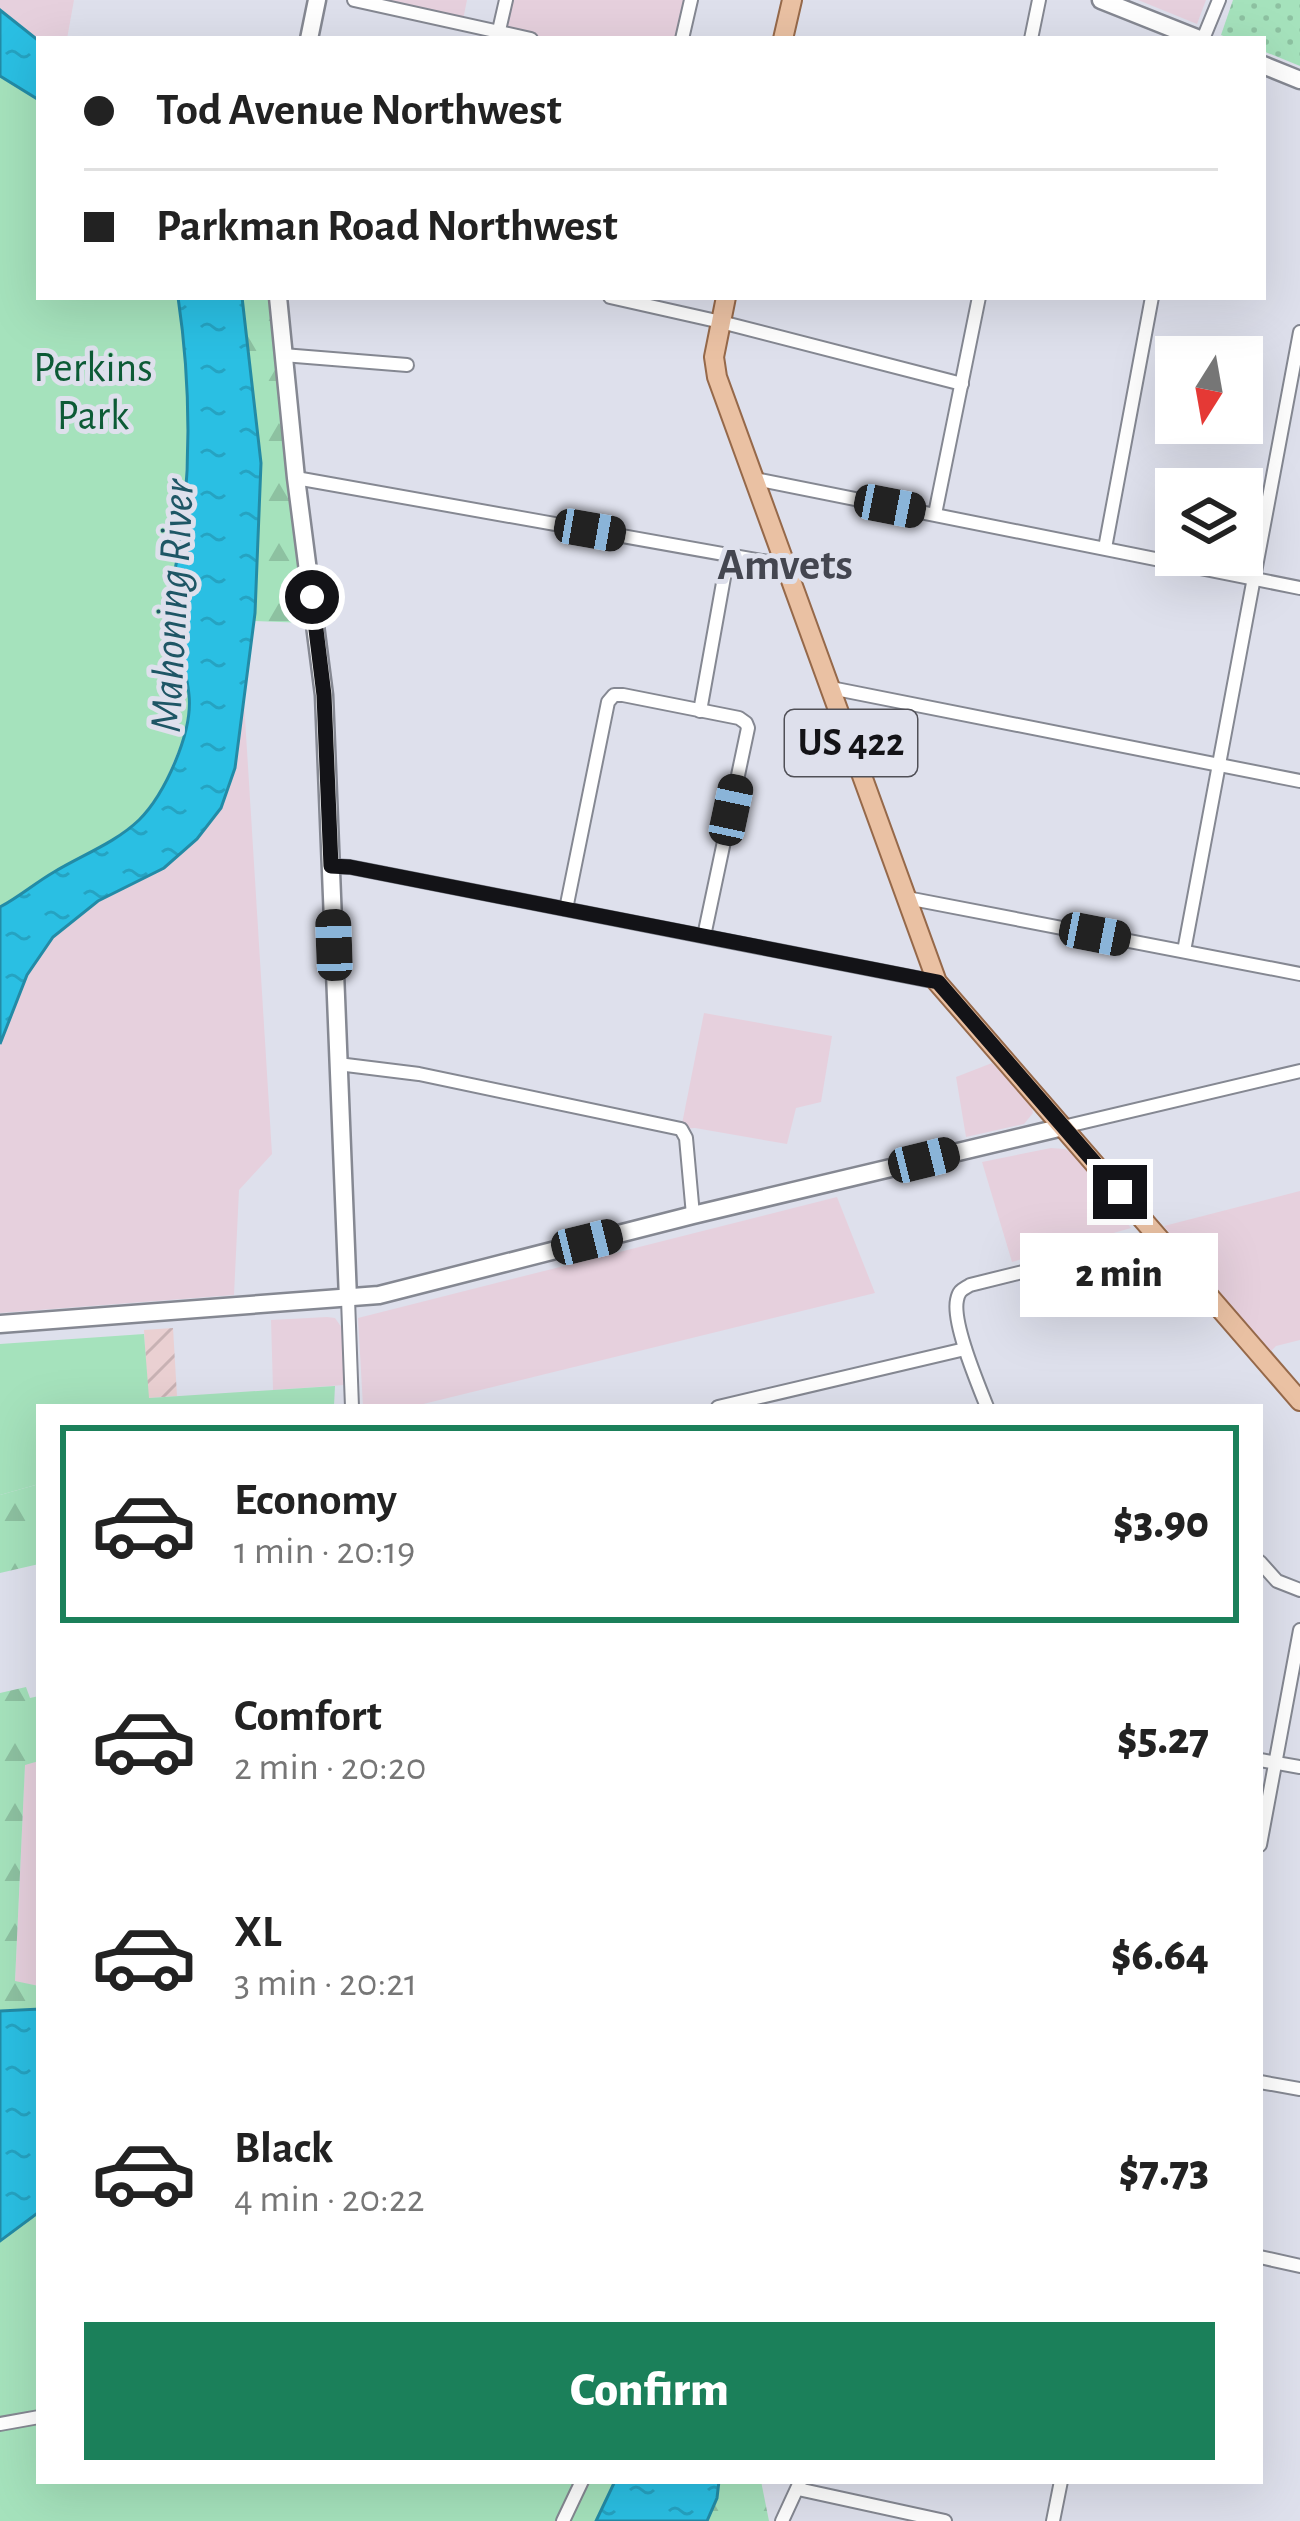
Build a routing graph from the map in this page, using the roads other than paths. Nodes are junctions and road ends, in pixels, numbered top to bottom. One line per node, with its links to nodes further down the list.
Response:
1 (317, 0): 10 (main road)
2 (354, 0): 9 (street)
3 (506, 0): 9 (street)
4 (691, 0): 11 (street)
5 (792, 0): 12 (main road)
6 (1039, 0): 13 (street)
7 (1101, 0): 14 (main road)
8 (1219, 0): 15 (street)
9 (498, 35)
10 (310, 36)
11 (683, 36)
12 (784, 36)
13 (1032, 36)
14 (1193, 36)
15 (1202, 36)
16 (1266, 66): 17 (main road)
17 (1300, 80)
18 (278, 300): 25 (main road)
19 (623, 300): 23 (street)
20 (726, 300): 23 (main road, US 422)
21 (978, 300): 27 (street)
22 (1151, 300): 31 (street)
23 (721, 322): 27 (street); 29 (main road, US 422)
24 (1300, 332): 34 (street)
25 (283, 355): 26 (street); 28 (main road)
26 (406, 365)
27 (962, 384): 30 (street)
28 (296, 478): 32 (street); 40 (main road)
29 (755, 479): 30 (street); 33 (main road, US 422)
30 (935, 514): 31 (street)
31 (1105, 548): 34 (street)
32 (728, 555): 33 (street); 37 (street)
33 (785, 565): 36 (main road, US 422)
34 (1252, 578): 35 (street); 38 (street)
35 (1300, 589)
36 (831, 688): 38 (street); 41 (main road, US 422)
37 (700, 711): 42 (street); 43 (street)
38 (1218, 764): 39 (street); 44 (street)
39 (1300, 781)
40 (331, 866): 42 (street); 47 (main road)
41 (907, 898): 44 (street); 46 (main road, US 422)
42 (566, 909): 43 (street)
43 (704, 936): 46 (street)
44 (1184, 951): 45 (street)
45 (1300, 974)
46 (938, 982): 49 (main road, US 422)
47 (338, 1064): 50 (street); 52 (main road)
48 (1300, 1071): 49 (street)
49 (1063, 1127): 50 (main road); 51 (main road, US 422)
50 (693, 1215): 52 (main road)
51 (1160, 1238): 54 (street); 55 (main road, US 422)
52 (348, 1299): 53 (main road); 57 (street)
53 (0, 1324)
54 (965, 1349): 56 (street); 58 (street)
55 (1300, 1401)
56 (754, 1403)
57 (352, 1404)
58 (986, 1404)
59 (1263, 1565): 60 (street)
60 (1300, 1590)
61 (1300, 1630): 62 (street)
62 (1267, 1761): 63 (street); 64 (street)
63 (1300, 1767)
64 (1263, 1809)
65 (1263, 2083): 66 (street)
66 (1300, 2090)
67 (1263, 2259): 68 (street)
68 (1300, 2266)
69 (36, 2418): 70 (street)
70 (0, 2424)
71 (580, 2484): 74 (street)
72 (1060, 2484): 77 (street)
73 (799, 2485): 75 (street); 76 (street)
74 (562, 2521)
75 (782, 2521)
76 (945, 2521)
77 (1053, 2521)

